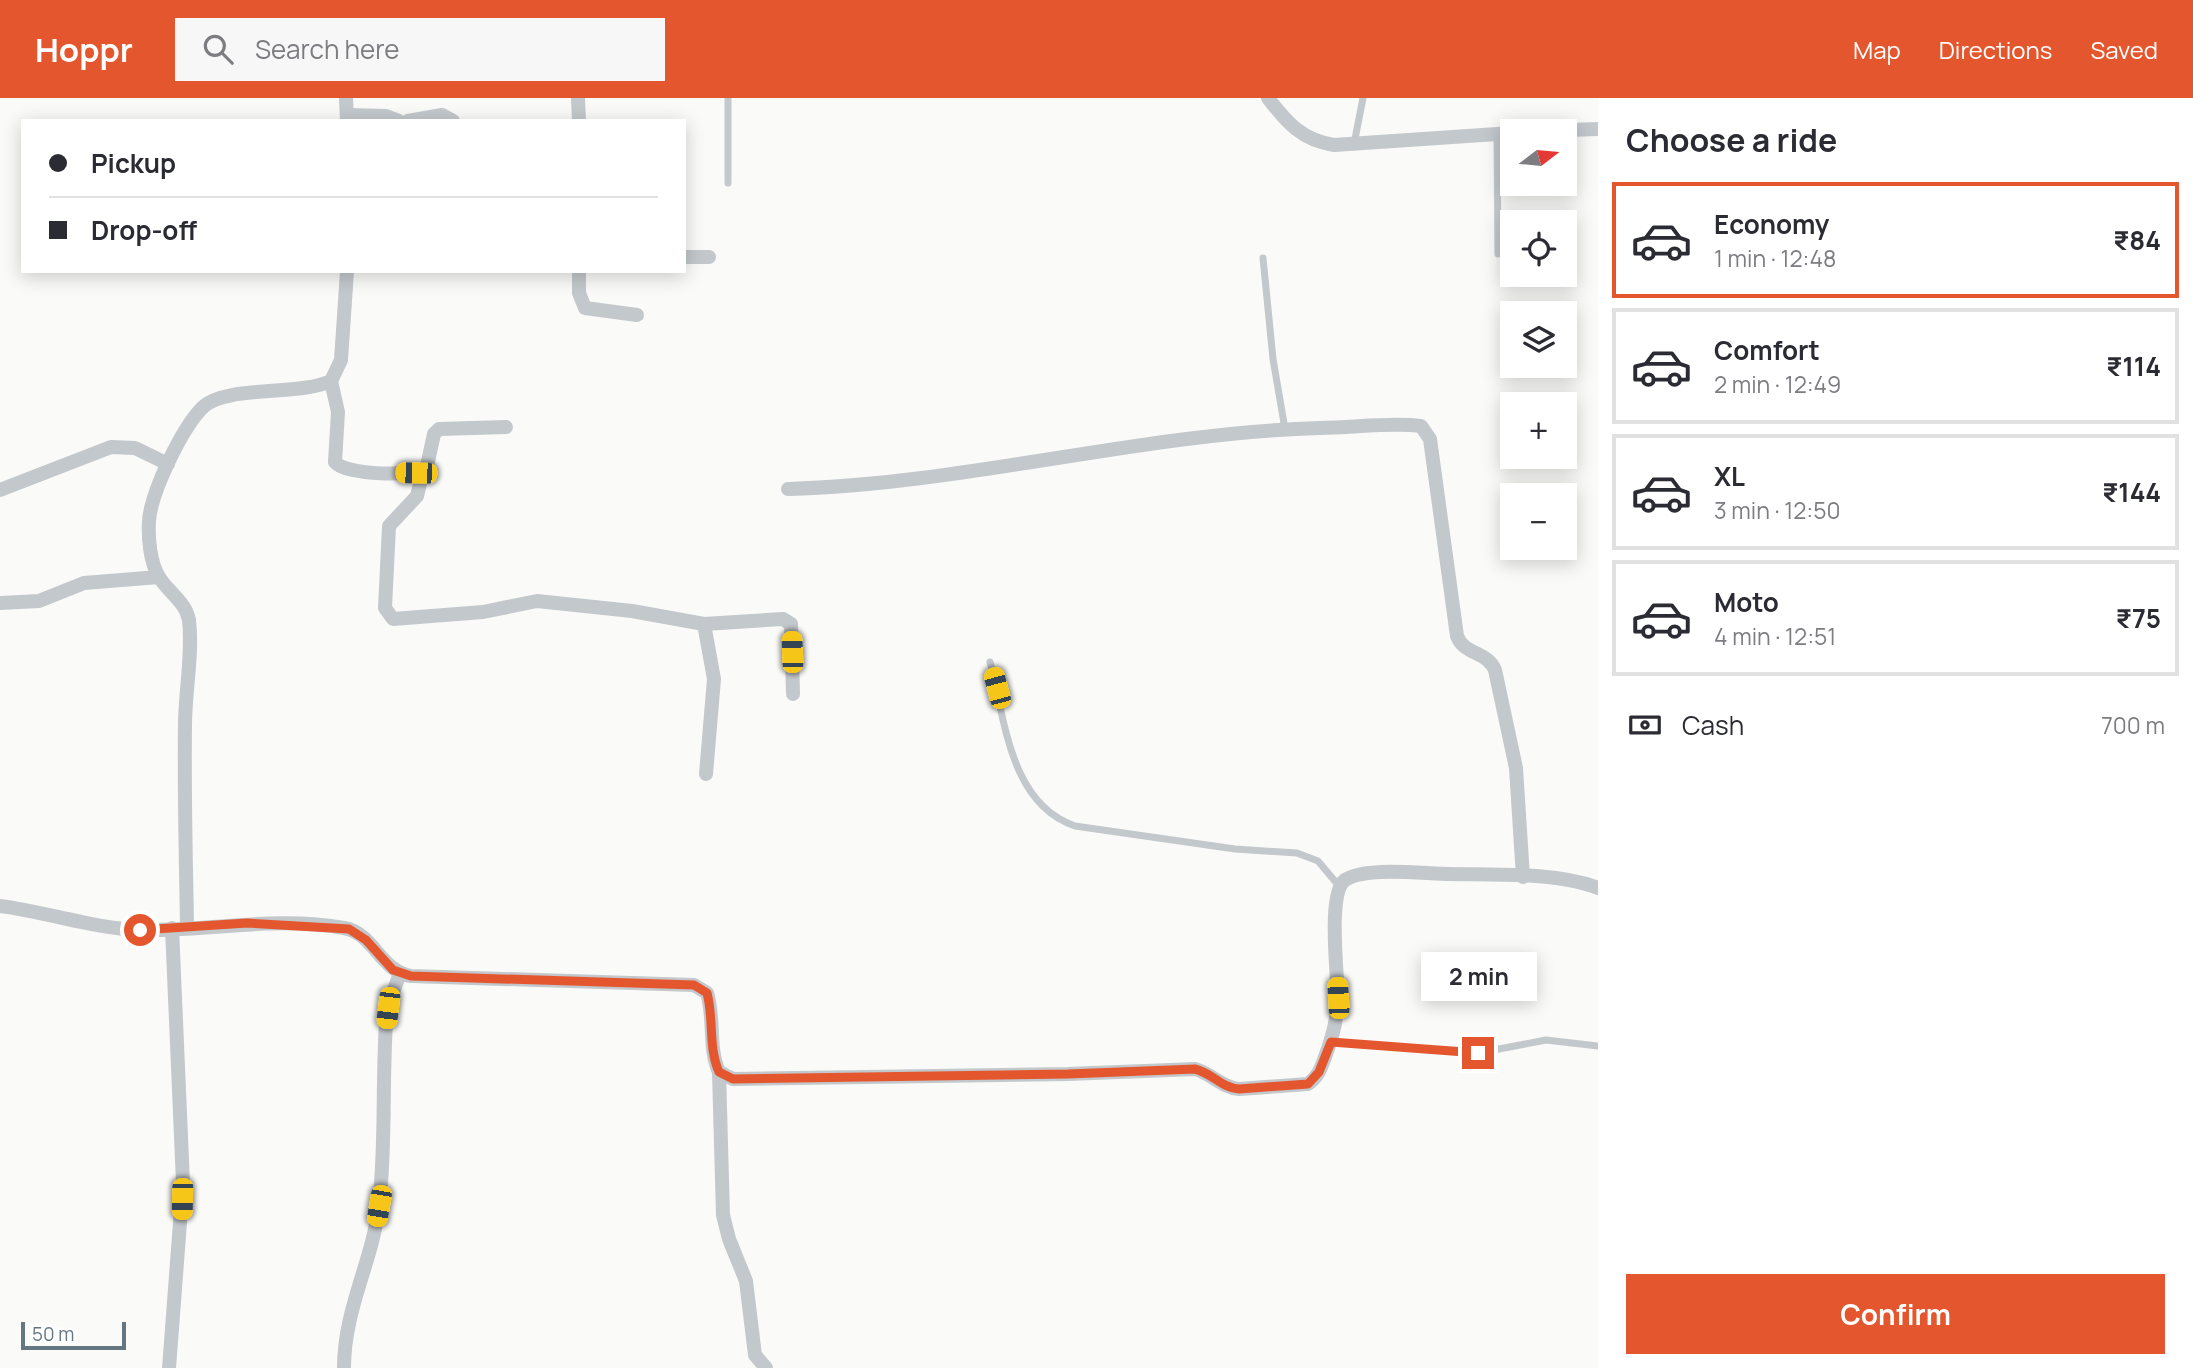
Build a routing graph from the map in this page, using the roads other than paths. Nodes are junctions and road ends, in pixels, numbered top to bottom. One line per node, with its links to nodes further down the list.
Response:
1 (346, 98): 6 (street)
2 (578, 98): 10 (street)
3 (728, 98): 16 (lane)
4 (1268, 98): 15 (street)
5 (1363, 98): 15 (lane)
6 (347, 118): 7 (street)
7 (394, 119)
8 (419, 119): 9 (street)
9 (449, 119)
10 (579, 119)
11 (1598, 129): 12 (street)
12 (1577, 130)
13 (1497, 133): 14 (street); 15 (street); 17 (lane)
14 (1500, 133)
15 (1354, 145)
16 (728, 183)
17 (1498, 254)
18 (686, 257): 19 (street)
19 (709, 257)
20 (1263, 258): 26 (lane)
21 (347, 273): 24 (street)
22 (579, 273): 23 (street)
23 (637, 315)
24 (331, 381): 27 (street); 28 (street)
25 (506, 427): 28 (street)
26 (1285, 429): 29 (street); 37 (street)
27 (167, 464): 30 (street); 31 (street)
28 (423, 471): 33 (street)
29 (788, 489)
30 (0, 491)
31 (159, 577): 32 (street); 41 (street)
32 (0, 603)
33 (704, 624): 35 (street); 36 (street)
34 (990, 662): 38 (lane)
35 (793, 694)
36 (706, 774)
37 (1523, 877): 38 (street); 39 (street)
38 (1339, 886): 44 (street)
39 (1598, 888)
40 (0, 906): 42 (street)
41 (187, 927): 42 (street); 43 (street)
42 (172, 928): 47 (street)
43 (400, 974): 46 (street); 48 (street)
44 (1331, 1042): 45 (lane); 46 (street)
45 (1598, 1046)
46 (719, 1072): 49 (street)
47 (169, 1368)
48 (344, 1368)
49 (766, 1368)

